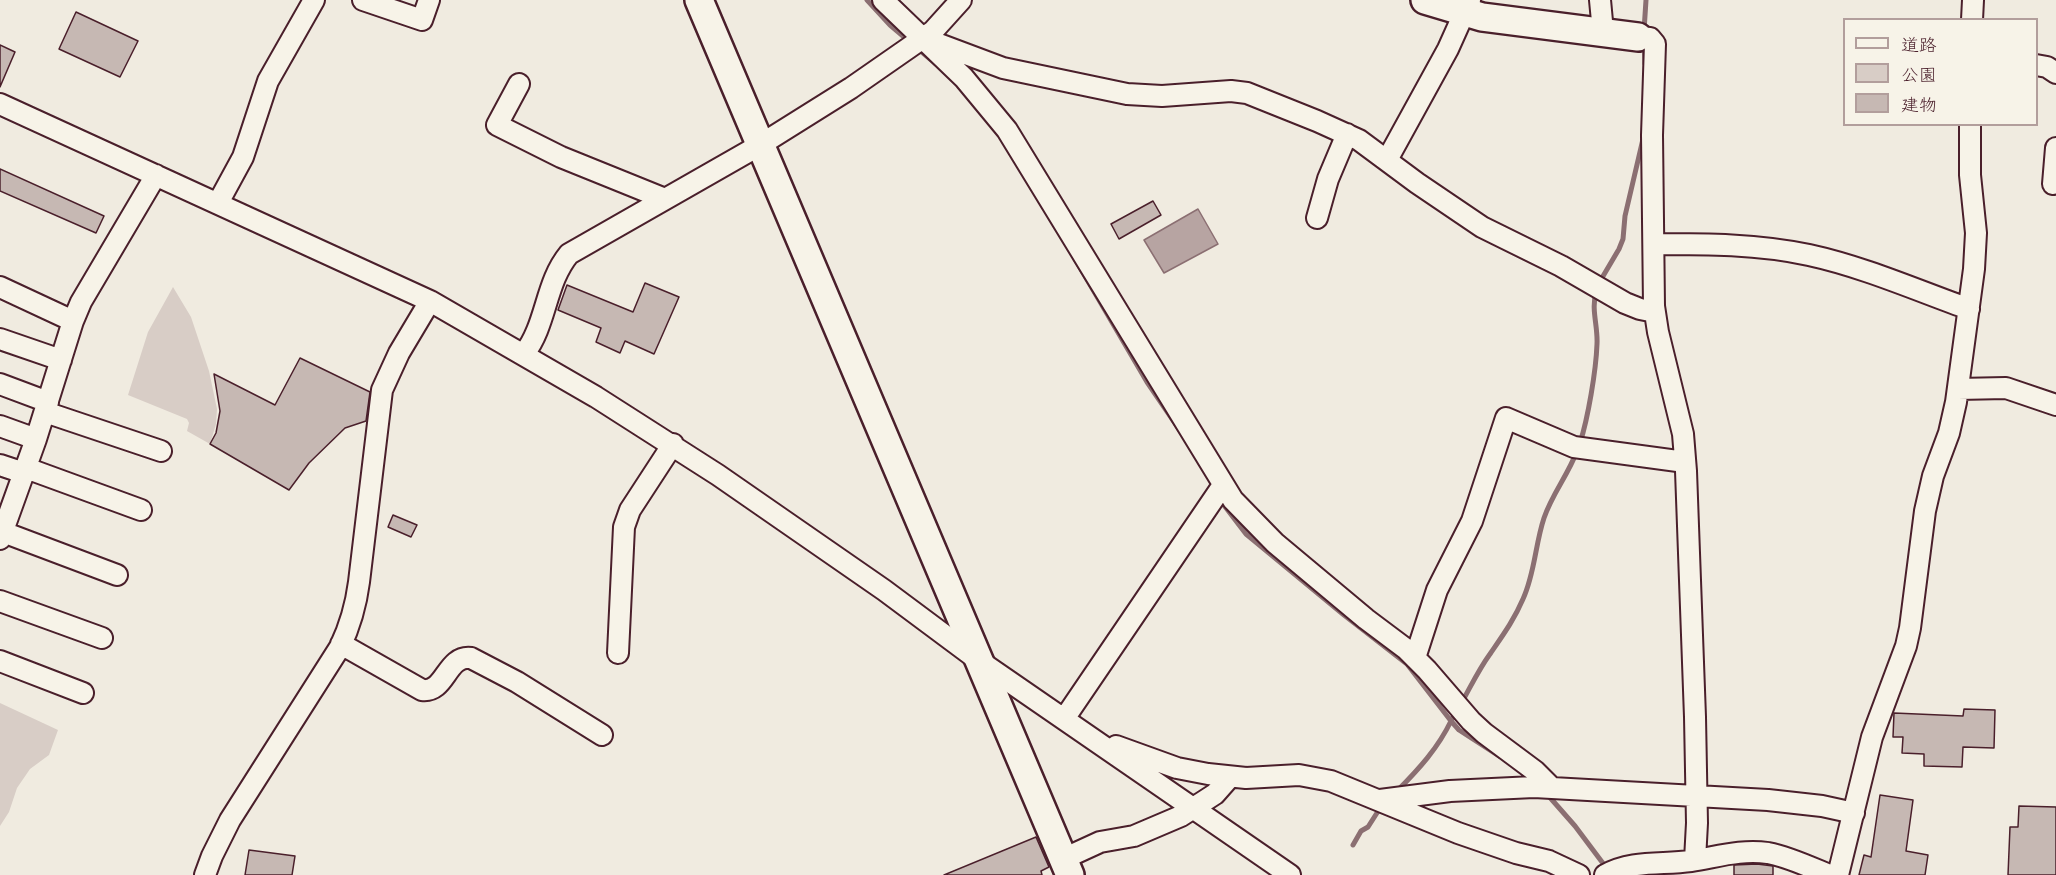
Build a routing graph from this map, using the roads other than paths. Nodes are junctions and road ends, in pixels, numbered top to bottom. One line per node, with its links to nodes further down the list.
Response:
1 (314, 0): 27 (street)
2 (363, 0): 3 (street)
3 (429, 0)
4 (699, 0): 21 (street)
5 (883, 0): 14 (street)
6 (961, 0): 14 (street)
7 (1425, 0): 10 (street)
8 (1600, 0): 12 (street)
9 (1972, 0): 11 (street)
10 (1467, 6): 12 (street); 23 (street)
11 (1972, 18)
12 (1603, 32): 13 (street)
13 (1638, 37): 29 (street)
14 (918, 42): 20 (street); 21 (street); 49 (street)
15 (2038, 65): 16 (street)
16 (2056, 73)
17 (519, 84): 26 (street)
18 (0, 104): 24 (street)
19 (1970, 126): 32 (street)
20 (1347, 134): 23 (street); 28 (street)
21 (760, 145): 26 (street); 58 (street)
22 (2056, 148): 25 (street)
23 (1386, 160): 33 (street)
24 (156, 175): 27 (street); 34 (street)
25 (2053, 184)
26 (665, 199): 36 (street)
27 (218, 203): 31 (street)
28 (1317, 218)
29 (1654, 244): 32 (street); 33 (street)
30 (0, 287): 34 (street)
31 (430, 301): 36 (street); 55 (street)
32 (1969, 309): 39 (street)
33 (1655, 312): 46 (street)
34 (73, 321): 37 (street)
35 (0, 339): 37 (street)
36 (524, 354): 44 (street)
37 (61, 360): 41 (street)
38 (0, 384): 41 (street)
39 (1959, 389): 40 (street); 69 (street)
40 (2056, 405)
41 (47, 407): 43 (street); 45 (street)
42 (0, 426): 43 (street)
43 (36, 439): 48 (street)
44 (672, 444): 56 (street); 58 (street)
45 (161, 452)
46 (1685, 462): 57 (street); 66 (street)
47 (0, 465): 48 (street)
48 (25, 471): 50 (street); 51 (street)
49 (1223, 485): 57 (street); 61 (street)
50 (141, 510)
51 (3, 525): 52 (street)
52 (117, 575)
53 (0, 601): 54 (street)
54 (102, 638)
55 (341, 644): 62 (street); 72 (street)
56 (618, 653)
57 (1416, 658): 65 (street)
58 (978, 660): 61 (street); 71 (street)
59 (0, 661): 60 (street)
60 (83, 693)
61 (1064, 719): 63 (street)
62 (602, 735)
63 (1087, 735): 64 (street); 68 (street)
64 (1230, 777): 67 (street); 68 (street)
65 (1552, 788): 66 (street); 67 (street)
66 (1696, 796): 69 (street); 70 (street)
67 (1380, 800): 74 (street)
68 (1194, 808): 71 (street); 73 (street)
69 (1854, 813): 77 (street)
70 (1695, 860): 75 (street); 76 (street)
71 (1066, 867)
72 (206, 875)
73 (1290, 875)
74 (1579, 875)
75 (1605, 875)
76 (1829, 875)
77 (1838, 875)

